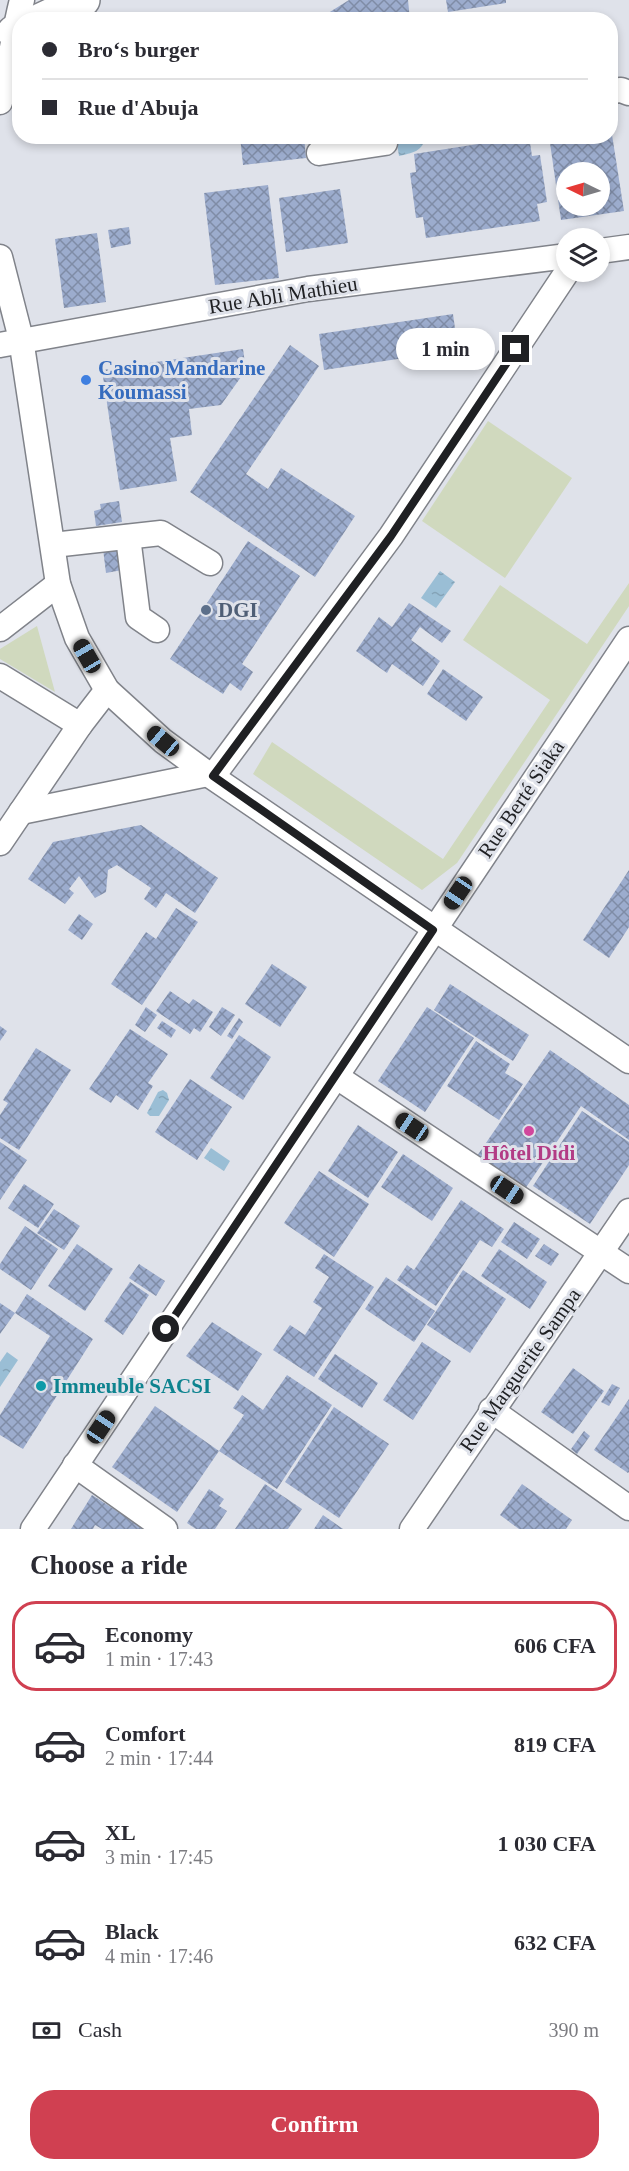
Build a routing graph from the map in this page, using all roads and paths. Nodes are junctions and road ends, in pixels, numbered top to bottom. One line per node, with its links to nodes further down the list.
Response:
1 (83, 0): 2 (highway)
2 (57, 12)
3 (12, 57): 4 (street)
4 (0, 102)
5 (378, 144): 6 (street)
6 (319, 153)
7 (629, 247): 8 (street)
8 (610, 250)
9 (0, 257): 12 (street)
10 (556, 257): 12 (street, Rue Abli Mathieu)
11 (560, 282): 23 (street)
12 (11, 342): 14 (street)
13 (128, 537): 14 (street); 15 (street); 18 (street)
14 (53, 545): 16 (street)
15 (210, 563)
16 (58, 584): 17 (street); 21 (street)
17 (0, 629)
18 (157, 630)
19 (629, 639): 26 (street, Rue Berté Siaka)
20 (0, 676): 22 (street)
21 (107, 690): 22 (street); 23 (street)
22 (80, 724): 24 (street)
23 (210, 775): 24 (street); 26 (street)
24 (21, 812): 25 (street)
25 (0, 843)
26 (433, 930): 27 (street); 28 (street, Rue Berté Siaka)
27 (629, 1061)
28 (337, 1077): 30 (street); 33 (street, Rue Berté Siaka)
29 (629, 1211): 30 (street, Rue Marguerite Sampa)
30 (601, 1252): 31 (street); 32 (street, Rue Marguerite Sampa)
31 (629, 1271)
32 (491, 1410): 34 (street); 37 (street, Rue Marguerite Sampa)
33 (75, 1466): 35 (street, Rue Berté Siaka); 36 (street)
34 (629, 1508)
35 (33, 1529)
36 (165, 1529)
37 (412, 1529)

